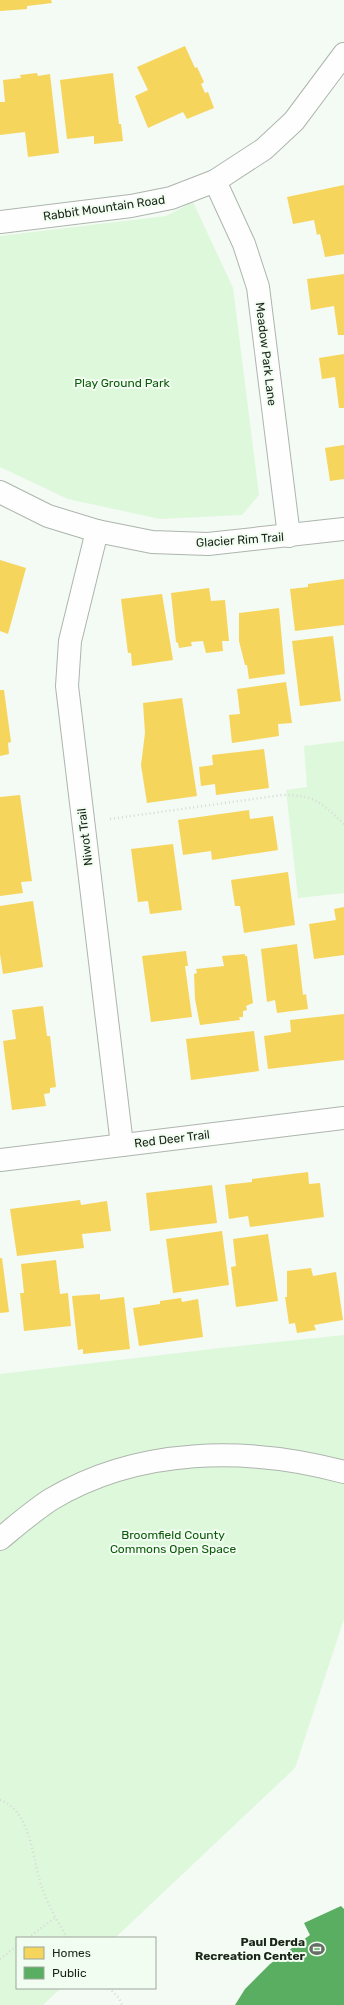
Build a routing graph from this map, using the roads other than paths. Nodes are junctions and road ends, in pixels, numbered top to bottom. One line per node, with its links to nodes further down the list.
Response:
1 (344, 54): 2 (street, Rabbit Mountain Road)
2 (214, 181): 3 (street, Rabbit Mountain Road); 7 (street, Meadow Park Lane)
3 (0, 222)
4 (0, 492): 6 (street, Glacier Rim Trail)
5 (344, 529): 7 (street, Glacier Rim Trail)
6 (97, 531): 7 (street, Glacier Rim Trail); 9 (street, Niwot Trail)
7 (289, 536)
8 (344, 1118): 9 (street, Red Deer Trail)
9 (122, 1145): 10 (street, Red Deer Trail)
10 (0, 1160)
11 (344, 1472): 12 (street)
12 (0, 1539)

